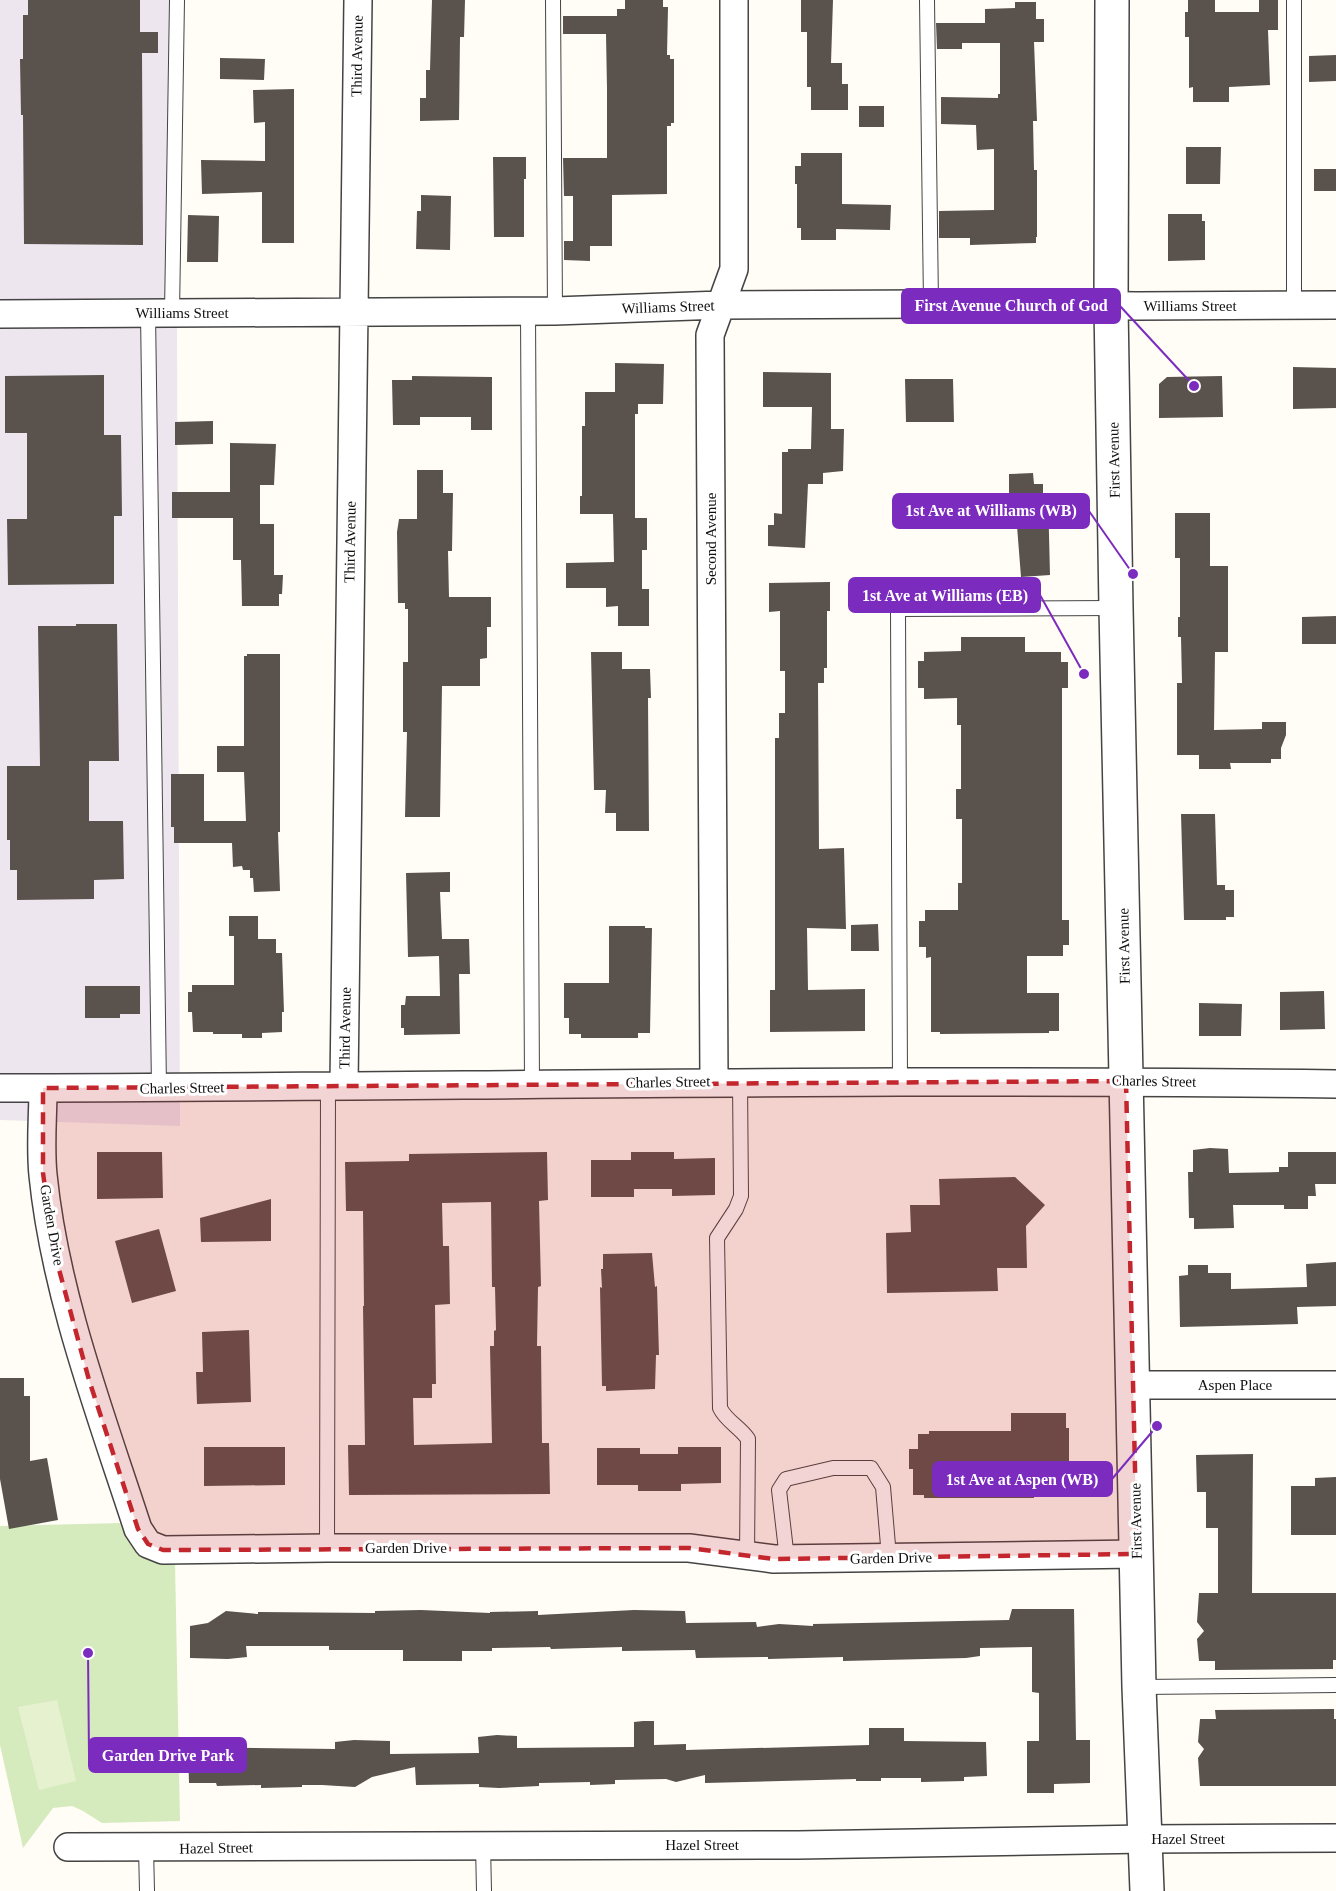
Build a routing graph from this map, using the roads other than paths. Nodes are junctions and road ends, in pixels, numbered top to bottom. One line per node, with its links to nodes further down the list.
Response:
1 (177, 0): 16 (lane)
2 (358, 0): 15 (street, Third Avenue)
3 (554, 0): 14 (lane)
4 (734, 0): 9 (street, Second Avenue)
5 (927, 0): 8 (lane)
6 (1112, 0): 11 (street, First Avenue)
7 (1294, 0): 12 (lane)
8 (931, 304): 9 (street, Williams Street); 11 (street, Williams Street)
9 (721, 305): 14 (street, Williams Street); 20 (street, Second Avenue)
10 (1336, 305): 12 (street, Williams Street)
11 (1111, 306): 12 (street, Williams Street); 18 (street, First Avenue)
12 (1294, 306)
13 (528, 311): 14 (street, Williams Street); 15 (street, Williams Street); 24 (lane)
14 (555, 311)
15 (353, 312): 16 (street, Williams Street); 23 (street, Third Avenue)
16 (160, 313): 17 (street, Williams Street); 27 (lane)
17 (0, 314)
18 (1116, 608): 19 (street, First Avenue); 21 (lane)
19 (1126, 1080): 21 (street, Charles Street); 22 (street, Charles Street); 28 (street, First Avenue)
20 (727, 1081): 21 (street, Charles Street); 24 (street, Charles Street); 32 (lane)
21 (900, 1081)
22 (1336, 1084)
23 (336, 1085): 24 (street, Charles Street); 27 (street, Charles Street); 30 (lane)
24 (532, 1085)
25 (0, 1088): 26 (street, Charles Street)
26 (44, 1088): 27 (street, Charles Street); 30 (street, Garden Drive)
27 (159, 1088)
28 (1134, 1385): 29 (street, Aspen Place); 31 (street, First Avenue)
29 (1336, 1385)
30 (327, 1548): 32 (street, Garden Drive)
31 (1137, 1554): 33 (street, Garden Drive); 36 (street, First Avenue)
32 (747, 1556): 34 (street, Garden Drive)
33 (888, 1557): 34 (street, Garden Drive); 34 (lane)
34 (787, 1559)
35 (1336, 1685): 36 (lane)
36 (1139, 1687): 38 (street, First Avenue)
37 (1336, 1838): 38 (street, Hazel Street)
38 (1146, 1839): 39 (street, Hazel Street); 44 (street, First Avenue)
39 (483, 1845): 41 (street, Hazel Street); 43 (lane)
40 (68, 1847): 41 (street, Hazel Street)
41 (146, 1848): 42 (lane)
42 (147, 1891)
43 (484, 1891)
44 (1147, 1891)

